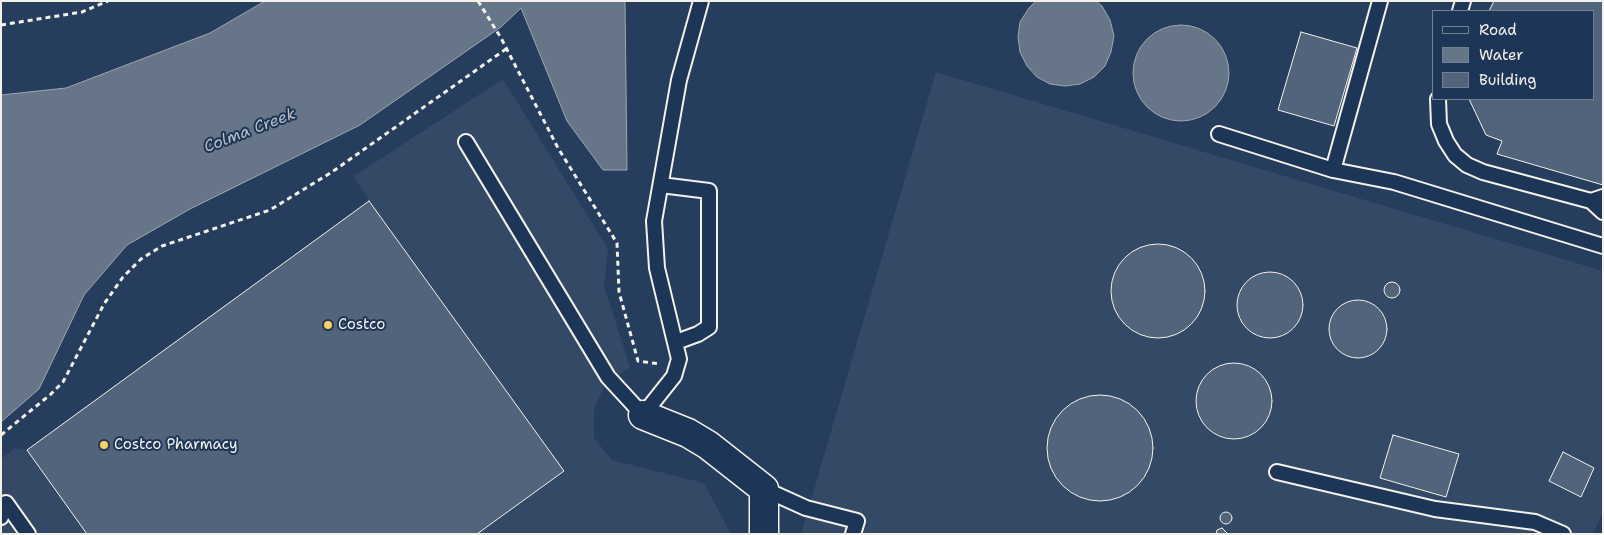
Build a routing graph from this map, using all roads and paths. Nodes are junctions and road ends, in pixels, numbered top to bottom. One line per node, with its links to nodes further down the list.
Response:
1 (108, 1): 5 (path)
2 (478, 1): 6 (path)
3 (701, 1): 11 (lane)
4 (1380, 1): 10 (lane)
5 (1, 25)
6 (506, 48): 16 (path); 18 (path)
7 (1438, 100): 12 (lane)
8 (1219, 134): 10 (lane)
9 (466, 142): 17 (lane)
10 (1333, 170): 14 (lane)
11 (661, 186): 15 (lane); 15 (lane)
12 (1597, 199): 13 (lane)
13 (1603, 212)
14 (1603, 246)
15 (676, 342): 17 (lane)
16 (664, 364)
17 (643, 416): 20 (street)
18 (1, 435)
19 (1278, 472): 25 (lane)
20 (764, 489): 23 (street); 24 (lane)
21 (1, 517): 22 (lane)
22 (28, 534)
23 (764, 534)
24 (853, 534)
25 (1563, 534)

